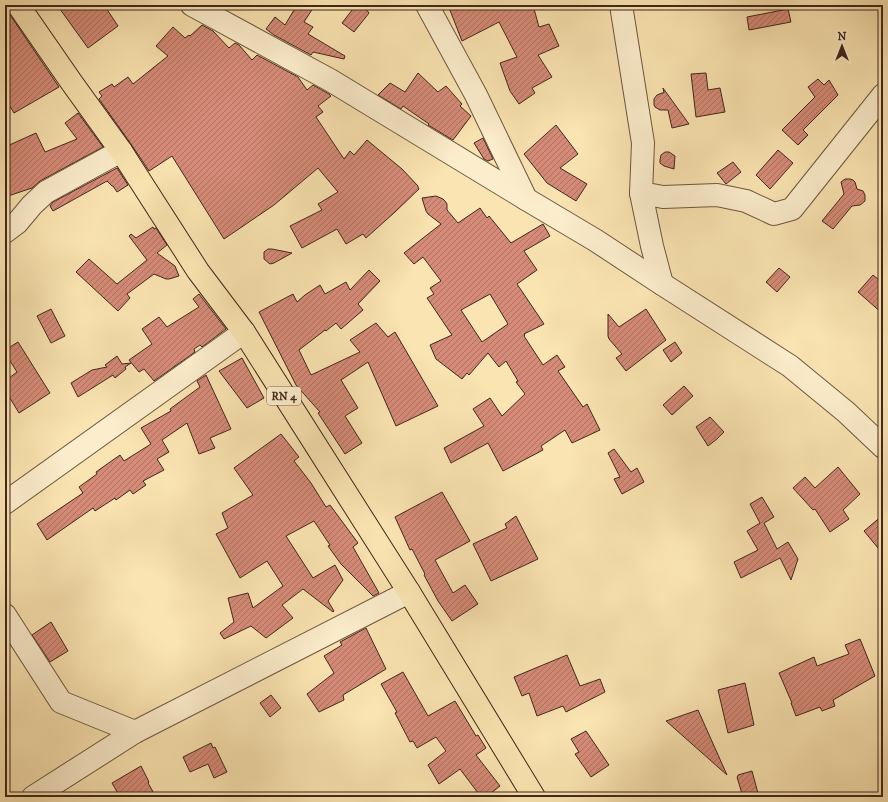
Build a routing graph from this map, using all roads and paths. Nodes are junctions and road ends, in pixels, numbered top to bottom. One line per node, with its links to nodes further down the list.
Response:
1 (18, 5): 6 (highway, RN 4)
2 (192, 5): 8 (street)
3 (427, 5): 8 (street)
4 (621, 5): 7 (street)
5 (883, 95): 7 (street)
6 (121, 151): 9 (street); 11 (highway, RN 4)
7 (641, 193): 10 (street)
8 (526, 200): 10 (street)
9 (5, 232)
10 (662, 284): 12 (street)
11 (244, 332): 13 (street); 14 (highway, RN 4)
12 (883, 447)
13 (5, 503)
14 (409, 592): 16 (street); 18 (highway, RN 4)
15 (5, 615): 16 (street)
16 (135, 732): 17 (street)
17 (34, 797)
18 (534, 797)

